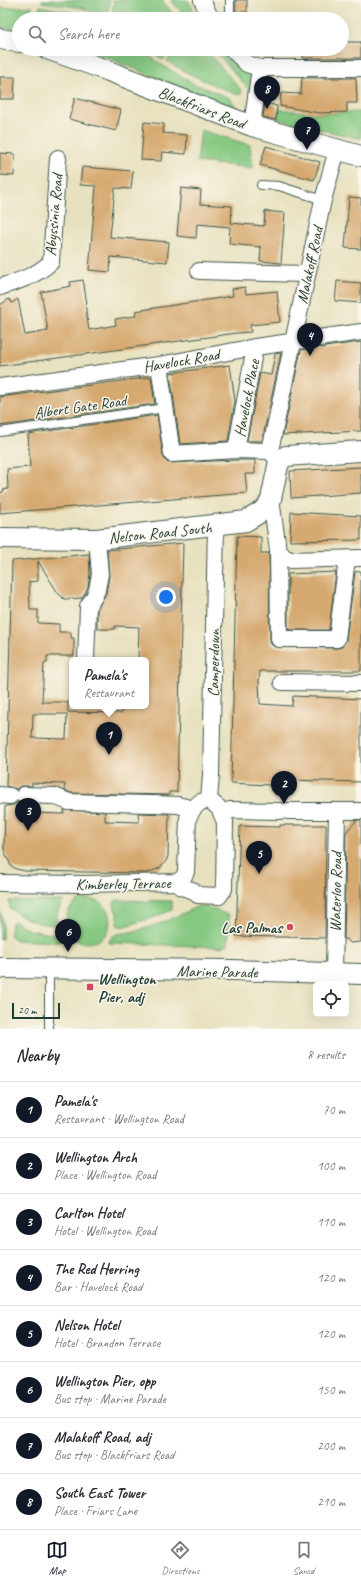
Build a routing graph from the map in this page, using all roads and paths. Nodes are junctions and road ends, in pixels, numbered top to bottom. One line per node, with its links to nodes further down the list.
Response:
1 (202, 0): 3 (street)
2 (230, 0): 4 (lane)
3 (208, 12)
4 (230, 12)
5 (0, 39): 6 (street)
6 (12, 41)
7 (66, 56): 11 (street, Blackfriars Road)
8 (239, 56): 9 (street)
9 (260, 68): 10 (street); 11 (street)
10 (361, 68)
11 (252, 126): 12 (street, Blackfriars Road)
12 (337, 150): 13 (street, Blackfriars Road); 16 (street, Malakoff Road)
13 (361, 156)
14 (58, 158): 19 (street, Abyssinia Road)
15 (260, 185): 16 (lane)
16 (323, 200): 18 (street, Malakoff Road)
17 (199, 271): 18 (street)
18 (306, 274): 21 (street, Malakoff Road)
19 (0, 287)
20 (361, 332): 21 (street, Havelock Road)
21 (293, 341): 22 (street, Havelock Road); 29 (street, Malakoff Road)
22 (256, 346): 23 (street, Havelock Road); 27 (street, Havelock Place)
23 (159, 365): 24 (street, Havelock Road); 25 (street)
24 (0, 387)
25 (165, 408): 26 (lane, Albert Gate Road); 27 (street)
26 (0, 432)
27 (236, 450): 29 (street)
28 (361, 451): 29 (street)
29 (275, 456): 30 (street, Nelson Road South)
30 (271, 499): 31 (street, Nelson Road South); 34 (street)
31 (216, 526): 33 (street, Nelson Road South); 40 (street, Camperdown)
32 (0, 538): 33 (street, Nelson Road South)
33 (97, 539): 36 (street)
34 (278, 550): 35 (street); 35 (street)
35 (354, 558)
36 (86, 657)
37 (282, 682): 38 (street)
38 (361, 683)
39 (11, 795): 41 (street)
40 (209, 800): 41 (street); 44 (street)
41 (193, 809): 45 (street, Kimberley Terrace)
42 (337, 811): 43 (street); 44 (street); 49 (street, Waterloo Road)
43 (361, 811)
44 (222, 814): 45 (street)
45 (178, 882): 46 (street, Kimberley Terrace)
46 (0, 883)
47 (0, 968): 48 (street, Marine Parade)
48 (49, 970): 49 (street, Marine Parade); 51 (lane)
49 (334, 974): 50 (street, Marine Parade)
50 (361, 974)
51 (49, 1029)

